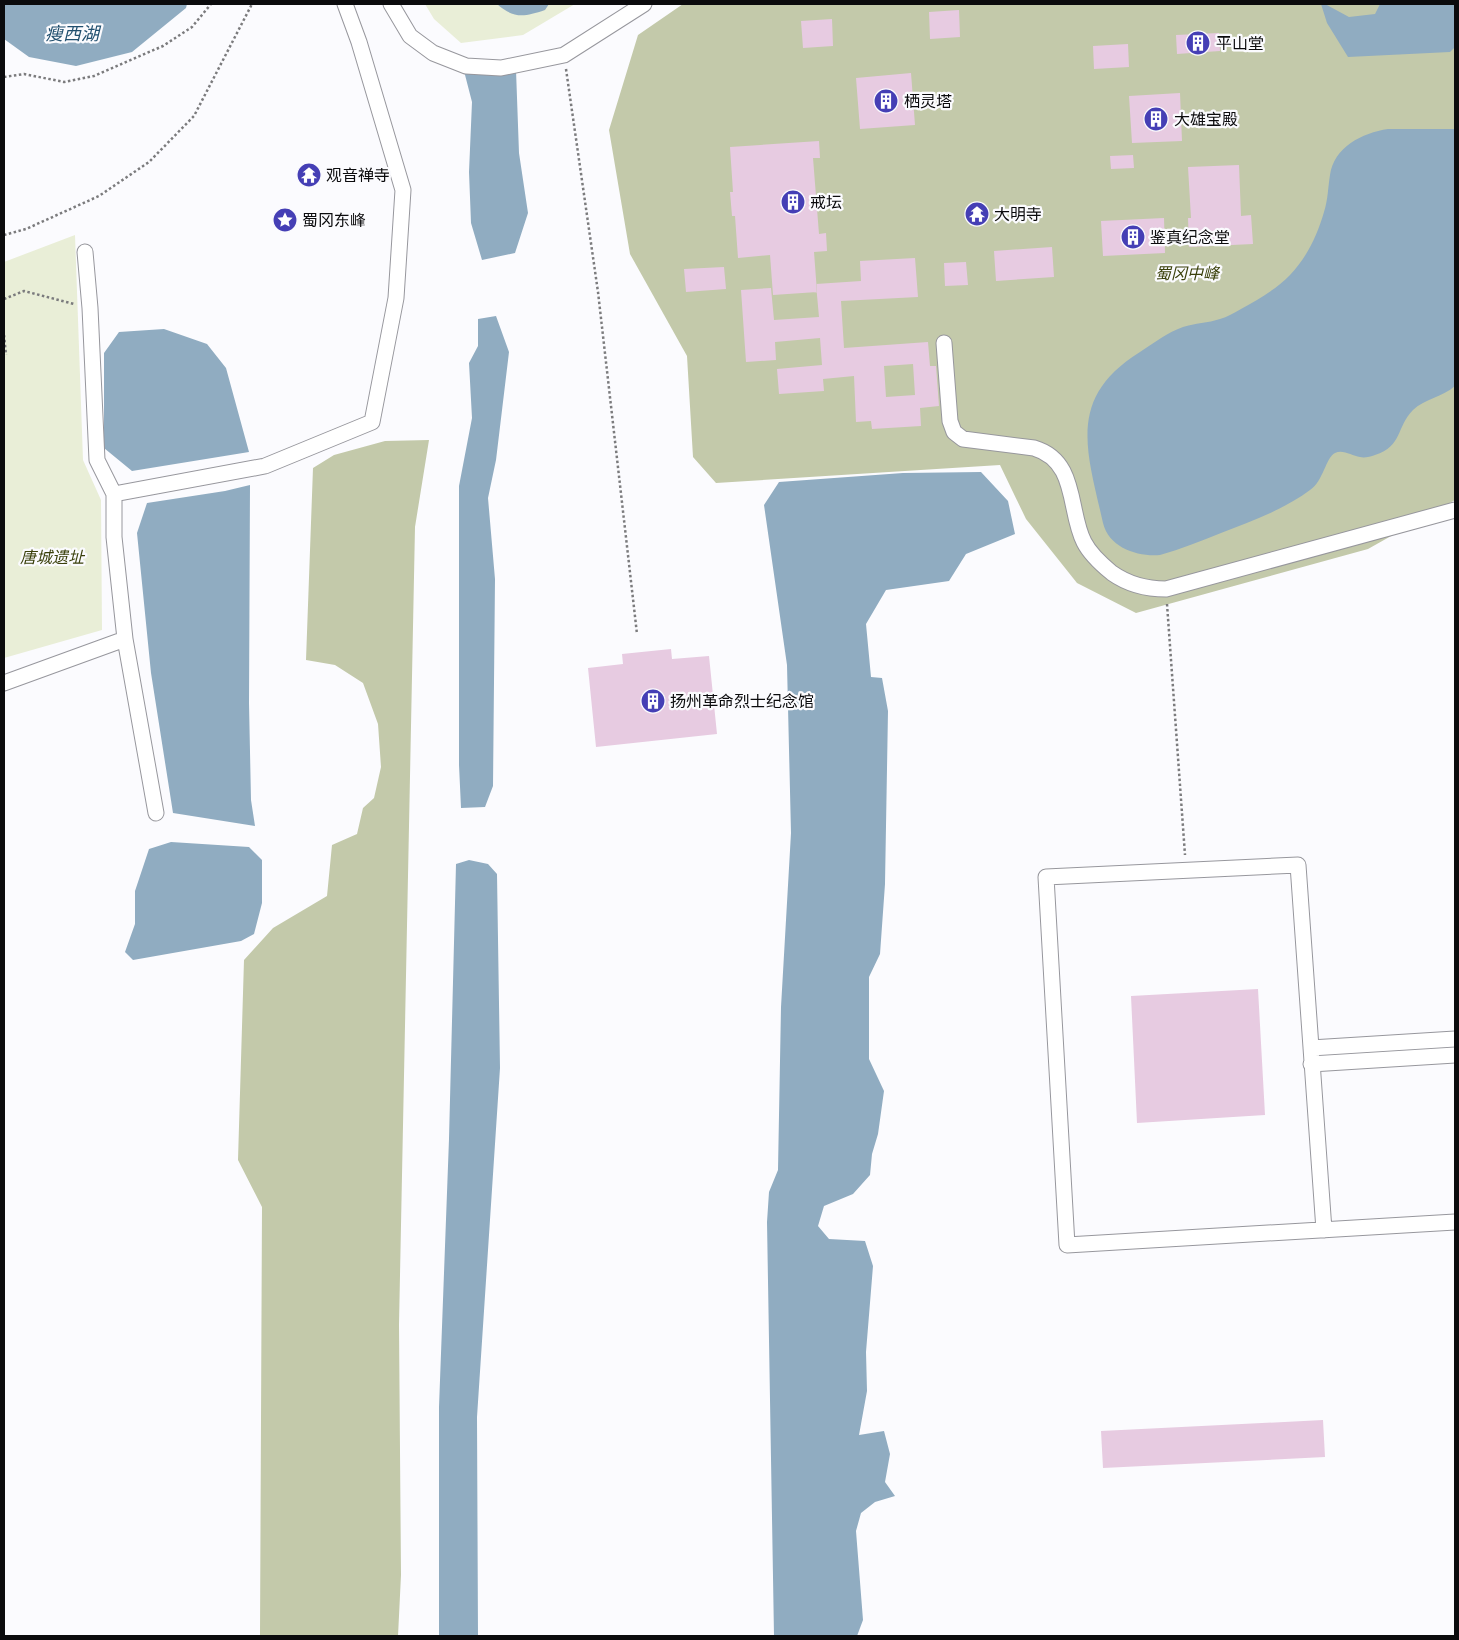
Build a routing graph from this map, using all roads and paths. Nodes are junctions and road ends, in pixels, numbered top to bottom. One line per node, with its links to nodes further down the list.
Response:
1 (211, 4): 7 (path)
2 (252, 4): 8 (path)
3 (345, 4): 15 (street)
4 (391, 4): 6 (street)
5 (644, 4): 6 (street)
6 (564, 55): 18 (path)
7 (4, 77)
8 (4, 235)
9 (85, 252): 11 (street)
10 (4, 299): 11 (path)
11 (90, 308): 15 (street)
12 (4, 336): 14 (path)
13 (944, 343): 17 (street)
14 (6, 355)
15 (114, 494): 19 (street)
16 (1455, 510): 17 (street)
17 (1166, 589): 22 (path)
18 (637, 634)
19 (125, 640): 20 (street); 21 (street)
20 (4, 682)
21 (156, 813)
22 (1186, 871): 24 (street); 28 (street)
23 (1455, 1039): 24 (street)
24 (1311, 1048): 26 (street)
25 (1455, 1055): 26 (street)
26 (1311, 1064): 28 (street)
27 (1455, 1222): 28 (street)
28 (1324, 1230)

